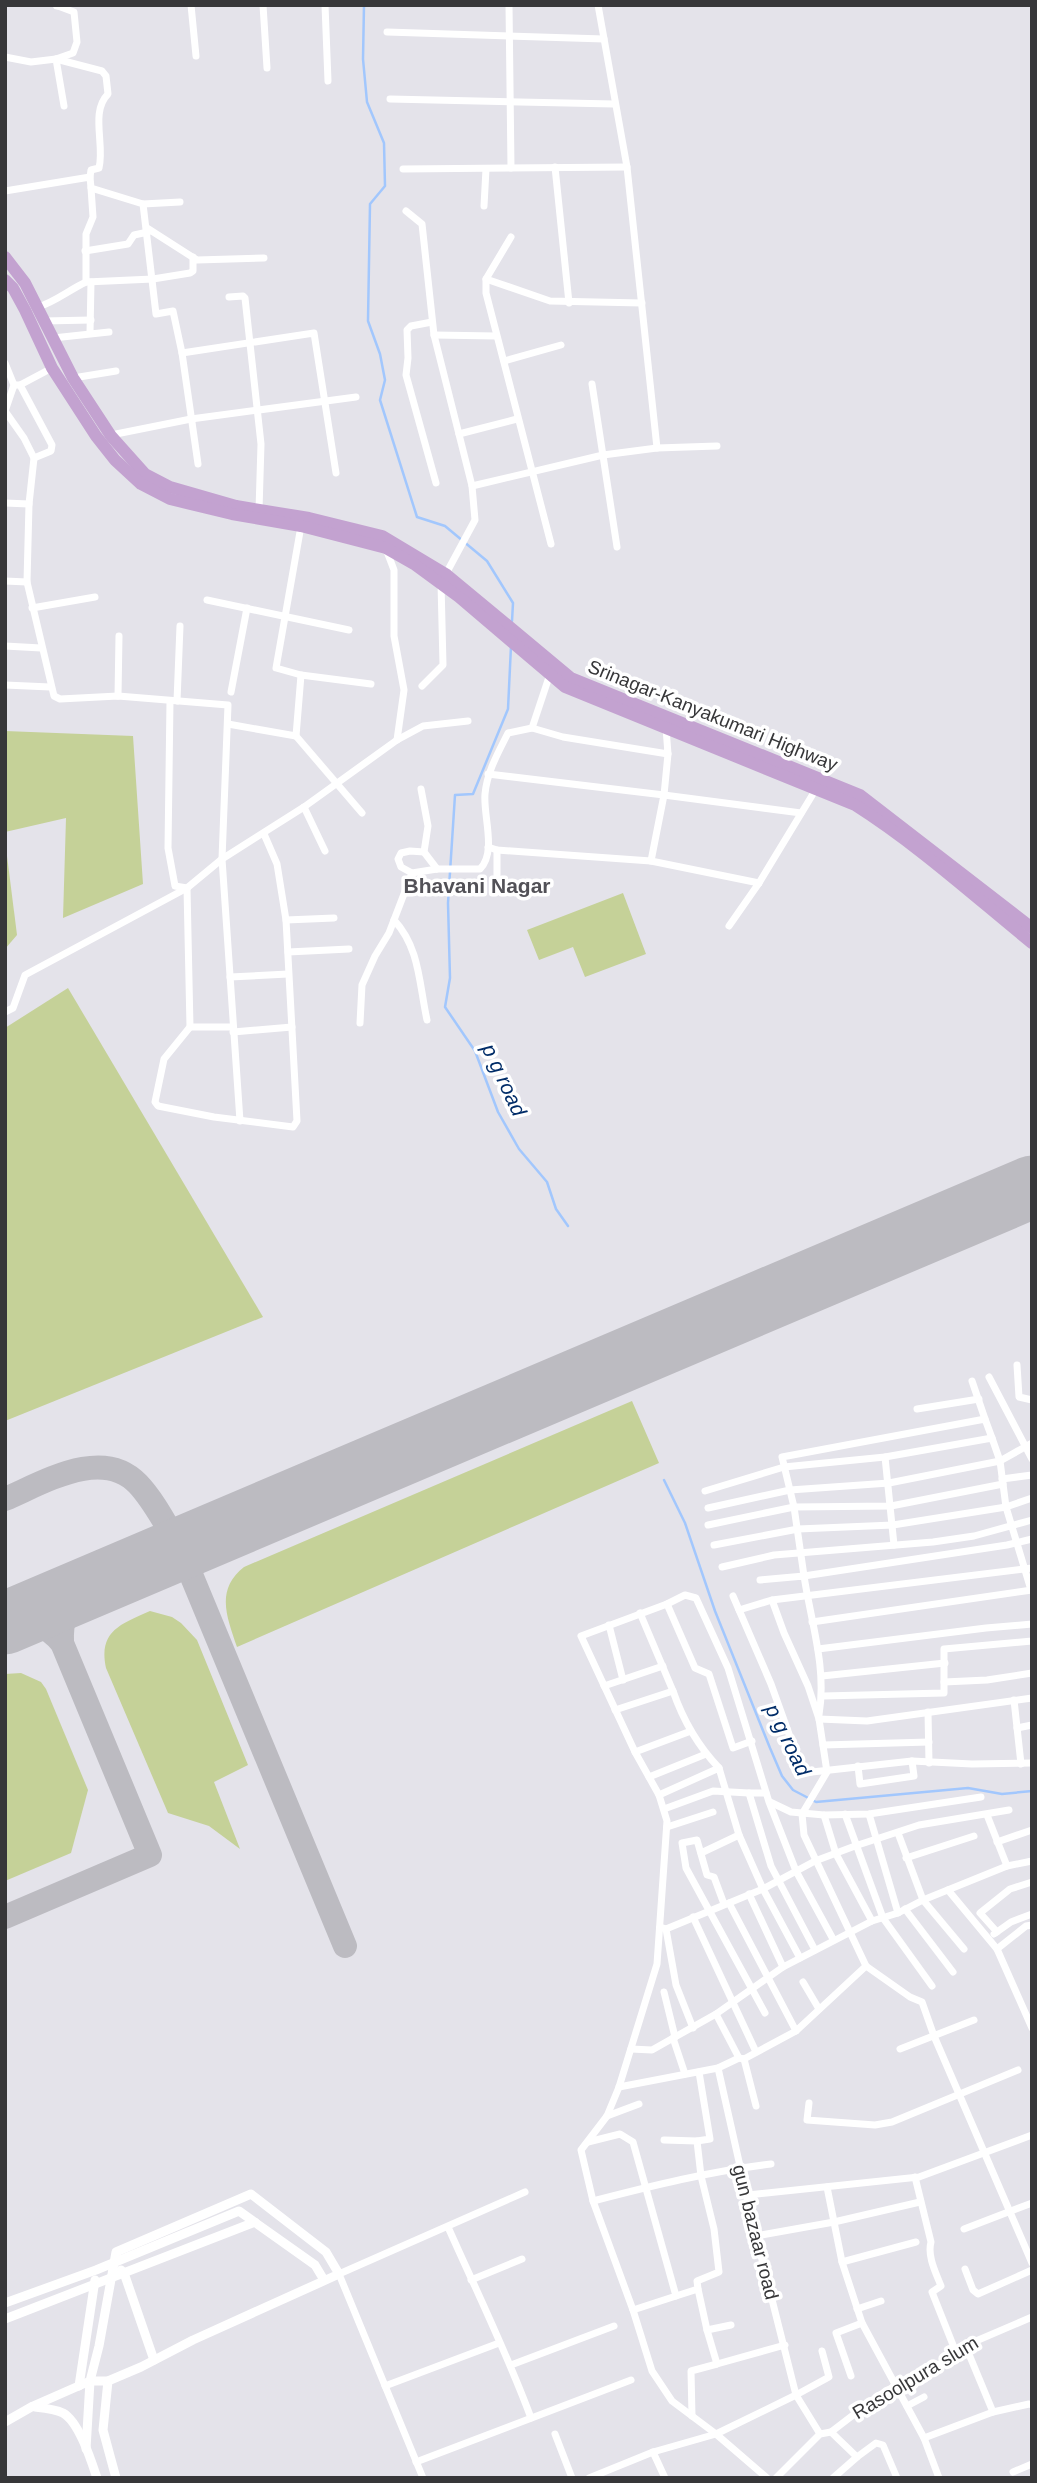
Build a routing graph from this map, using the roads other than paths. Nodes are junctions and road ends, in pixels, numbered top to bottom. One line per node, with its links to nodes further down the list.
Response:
1 (57, 5): 12 (street)
2 (191, 5): 10 (street)
3 (263, 5): 13 (street)
4 (325, 5): 14 (street)
5 (509, 5): 8 (street)
6 (598, 5): 9 (street)
7 (387, 32): 8 (street)
8 (509, 37): 9 (street); 16 (street)
9 (604, 38): 17 (street)
10 (196, 56)
11 (5, 57): 12 (street)
12 (56, 59): 18 (street); 24 (street)
13 (267, 68)
14 (328, 81)
15 (390, 99): 16 (street)
16 (510, 102): 17 (street); 21 (street)
17 (614, 104): 20 (street)
18 (64, 106)
19 (555, 167): 20 (street); 21 (street); 42 (street)
20 (627, 167): 43 (street)
21 (511, 168): 23 (street)
22 (403, 169): 23 (street)
23 (486, 169): 29 (street)
24 (90, 177): 25 (street); 26 (street)
25 (91, 188): 28 (street); 33 (street)
26 (5, 191)
27 (180, 202): 28 (street)
28 (143, 204): 31 (street)
29 (484, 206)
30 (406, 211): 47 (street)
31 (147, 230): 33 (street); 35 (street); 37 (street)
32 (511, 237): 38 (street)
33 (85, 251): 40 (street)
34 (5, 257): 44 (highway, Srinagar-Kanyakumari Highway)
35 (192, 257): 36 (street); 37 (street)
36 (264, 258)
37 (153, 279): 40 (street); 55 (street)
38 (486, 279): 42 (street); 51 (street)
39 (5, 280): 58 (highway, Srinagar-Kanyakumari Highway)
40 (88, 282): 44 (street); 45 (street)
41 (229, 297): 53 (street)
42 (569, 303): 43 (street)
43 (642, 303): 71 (street)
44 (38, 307): 46 (highway, Srinagar-Kanyakumari Highway)
45 (91, 320): 46 (street); 49 (street)
46 (44, 321): 52 (highway, Srinagar-Kanyakumari Highway)
47 (432, 322): 50 (street); 77 (street)
48 (109, 332): 49 (street)
49 (90, 333): 52 (street)
50 (434, 335): 51 (street); 68 (street)
51 (496, 336): 56 (street)
52 (53, 338): 60 (highway, Srinagar-Kanyakumari Highway)
53 (248, 343): 55 (street); 64 (street); 65 (street)
54 (561, 345): 56 (street)
55 (182, 353): 66 (street)
56 (504, 361): 67 (street)
57 (5, 363): 62 (street)
58 (52, 368): 62 (street); 82 (highway, Srinagar-Kanyakumari Highway)
59 (116, 371): 60 (street)
60 (73, 379): 69 (highway, Srinagar-Kanyakumari Highway)
61 (592, 384): 72 (street)
62 (17, 385): 73 (street); 73 (street)
63 (356, 397): 64 (street)
64 (323, 401): 65 (street); 75 (street)
65 (256, 411): 66 (street); 81 (street)
66 (191, 419): 69 (street); 74 (street)
67 (517, 419): 68 (street); 76 (street)
68 (459, 434): 78 (street)
69 (111, 436): 81 (highway, Srinagar-Kanyakumari Highway)
70 (717, 446): 71 (street)
71 (657, 448): 72 (street)
72 (603, 455): 76 (street); 84 (street)
73 (34, 458): 80 (street)
74 (198, 464)
75 (336, 473)
76 (533, 473): 78 (street); 83 (street)
77 (436, 483)
78 (472, 486): 86 (street)
79 (5, 503): 80 (street)
80 (29, 504): 88 (street)
81 (259, 510): 86 (highway, Srinagar-Kanyakumari Highway)
82 (301, 526): 85 (highway, Srinagar-Kanyakumari Highway); 93 (street)
83 (551, 544)
84 (617, 547)
85 (386, 548): 86 (highway, Srinagar-Kanyakumari Highway); 114 (street)
86 (444, 579): 99 (highway, Srinagar-Kanyakumari Highway); 104 (street)
87 (5, 581): 88 (street)
88 (27, 582): 91 (street)
89 (95, 597): 91 (street)
90 (207, 600): 92 (street)
91 (32, 608): 98 (street)
92 (247, 608): 93 (street); 106 (street)
93 (285, 616): 95 (street); 101 (street)
94 (180, 626): 108 (street)
95 (349, 630)
96 (119, 636): 107 (street)
97 (5, 646): 98 (street)
98 (41, 648): 105 (street)
99 (528, 648): 100 (highway, Srinagar-Kanyakumari Highway); 140 (highway, Srinagar-Kanyakumari Highway)
100 (550, 674): 111 (street); 112 (highway, Srinagar-Kanyakumari Highway)
101 (301, 675): 102 (street); 113 (street)
102 (371, 684)
103 (5, 685): 105 (street)
104 (422, 686)
105 (50, 687): 107 (street)
106 (231, 692)
107 (118, 696): 108 (street)
108 (173, 701): 110 (street); 135 (street)
109 (468, 721): 114 (street)
110 (228, 724): 113 (street); 129 (street)
111 (532, 728): 115 (street); 116 (street)
112 (666, 728): 115 (street); 119 (highway, Srinagar-Kanyakumari Highway)
113 (296, 736): 117 (street)
114 (397, 740): 117 (street)
115 (668, 754): 120 (street)
116 (488, 774): 120 (street); 125 (street)
117 (336, 784): 121 (street); 122 (street)
118 (421, 789): 128 (street)
119 (816, 789): 123 (street); 141 (highway, Srinagar-Kanyakumari Highway)
120 (664, 795): 123 (street); 130 (street)
121 (304, 807): 124 (street); 127 (street)
122 (362, 813)
123 (802, 813): 134 (street)
124 (264, 834): 129 (street); 137 (street)
125 (488, 847): 126 (street); 131 (street)
126 (497, 850): 130 (street); 133 (street)
127 (325, 851)
128 (424, 852): 131 (street); 132 (street)
129 (222, 859): 135 (street); 145 (street)
130 (651, 861): 134 (street)
131 (437, 869): 132 (street)
132 (412, 873): 138 (street)
133 (497, 881)
134 (759, 883): 139 (street)
135 (187, 888): 146 (street); 149 (street)
136 (334, 918): 137 (street)
137 (286, 920): 143 (street)
138 (394, 920): 147 (street); 148 (street)
139 (729, 926)
140 (1032, 928)
141 (1032, 943)
142 (349, 949): 143 (street)
143 (288, 951): 144 (street)
144 (288, 974): 145 (street); 150 (street)
145 (230, 977): 151 (street)
146 (5, 1012)
147 (427, 1020)
148 (360, 1023)
149 (190, 1027): 151 (street); 152 (street)
150 (292, 1027): 151 (street); 152 (street)
151 (233, 1029): 152 (street)
152 (240, 1121)
153 (1017, 1365): 157 (street)
154 (989, 1377): 161 (street)
155 (972, 1381): 156 (street)
156 (979, 1399): 158 (street); 159 (street)
157 (1032, 1400)
158 (917, 1409)
159 (985, 1419): 160 (street); 165 (street)
160 (992, 1438): 162 (street); 164 (street)
161 (1029, 1445): 163 (street); 164 (street)
162 (886, 1457): 165 (street); 168 (street)
163 (1032, 1459)
164 (1000, 1461): 167 (street); 168 (street)
165 (785, 1468): 169 (street); 170 (street)
166 (1032, 1475): 167 (street)
167 (1002, 1479): 172 (street); 174 (street)
168 (889, 1483): 169 (street); 172 (street)
169 (790, 1490): 173 (street); 175 (street)
170 (705, 1491)
171 (1032, 1498): 174 (street)
172 (891, 1506): 173 (street); 178 (street)
173 (794, 1507): 177 (street); 180 (street)
174 (1006, 1507): 178 (street); 179 (street)
175 (708, 1508)
176 (1032, 1520): 179 (street)
177 (708, 1525)
178 (893, 1525): 180 (street); 184 (street)
179 (1013, 1525): 182 (street); 184 (street)
180 (798, 1529): 183 (street); 185 (street)
181 (1032, 1539): 182 (street)
182 (1017, 1542): 187 (street); 188 (street)
183 (714, 1545)
184 (894, 1545): 185 (street)
185 (800, 1552): 186 (street); 188 (street)
186 (722, 1567)
187 (1029, 1568): 190 (street); 191 (street)
188 (804, 1576): 189 (street); 191 (street)
189 (760, 1580)
190 (1031, 1590): 197 (street)
191 (807, 1595): 193 (street); 197 (street)
192 (733, 1597): 195 (street)
193 (772, 1600): 195 (street); 215 (street)
194 (667, 1604): 196 (street); 219 (street); 219 (street)
195 (739, 1610): 230 (street)
196 (640, 1613): 199 (street); 203 (street)
197 (812, 1622): 201 (street)
198 (1032, 1624): 201 (street)
199 (609, 1625): 206 (street); 208 (street)
200 (1032, 1641): 202 (street)
201 (818, 1650): 205 (street)
202 (945, 1663): 205 (street); 207 (street)
203 (663, 1666): 206 (street); 209 (street)
204 (1032, 1673): 207 (street)
205 (822, 1676): 210 (street)
206 (623, 1680): 208 (street)
207 (944, 1682): 210 (street)
208 (604, 1686): 213 (street)
209 (673, 1691): 213 (street); 218 (street)
210 (823, 1696): 215 (street)
211 (1032, 1698): 212 (street)
212 (1014, 1700): 214 (street); 217 (street)
213 (615, 1710): 222 (street)
214 (928, 1713): 215 (street); 220 (street)
215 (818, 1719): 221 (street)
216 (1032, 1725): 217 (street)
217 (1017, 1728): 227 (street)
218 (691, 1731): 222 (street); 223 (street)
219 (752, 1741): 234 (street)
220 (929, 1742): 221 (street); 225 (street)
221 (822, 1745): 230 (street)
222 (635, 1752): 231 (street)
223 (706, 1754): 229 (street); 231 (street)
224 (912, 1761): 225 (street); 228 (street); 228 (street)
225 (929, 1763): 227 (street)
226 (1032, 1763): 227 (street)
227 (1021, 1764)
228 (858, 1766): 230 (street)
229 (719, 1768): 232 (street); 235 (street)
230 (827, 1772): 241 (street)
231 (649, 1777): 235 (street)
232 (728, 1791): 233 (street); 238 (street); 249 (street)
233 (749, 1793): 234 (street); 261 (street)
234 (766, 1793): 237 (street)
235 (659, 1795): 238 (street)
236 (981, 1797): 243 (street)
237 (769, 1802): 241 (street); 260 (street)
238 (664, 1809): 246 (street)
239 (1009, 1810): 245 (street)
240 (713, 1812): 246 (street)
241 (802, 1814): 244 (street); 257 (street)
242 (845, 1814): 243 (street); 244 (street); 253 (street)
243 (869, 1814): 251 (street)
244 (824, 1815): 255 (street)
245 (987, 1815): 248 (street); 252 (street)
246 (667, 1827): 275 (street)
247 (1032, 1830): 252 (street)
248 (898, 1833): 251 (street); 256 (street)
249 (739, 1835): 254 (street); 263 (street)
250 (974, 1836): 256 (street)
251 (877, 1840): 253 (street); 269 (street)
252 (997, 1842): 259 (street)
253 (856, 1846): 255 (street); 272 (street)
254 (701, 1853): 267 (street); 268 (street)
255 (836, 1854): 257 (street); 273 (street)
256 (906, 1858): 266 (street)
257 (815, 1861): 260 (street); 276 (street)
258 (1032, 1861): 259 (street)
259 (1007, 1867): 264 (street)
260 (796, 1871): 261 (street); 279 (street)
261 (778, 1881): 263 (street); 282 (street)
262 (1032, 1882): 277 (street)
263 (762, 1889): 265 (street); 283 (street)
264 (948, 1890): 266 (street); 278 (street)
265 (749, 1894): 267 (street); 285 (street)
266 (923, 1900): 269 (street); 280 (street)
267 (727, 1903): 268 (street); 287 (street)
268 (709, 1911): 271 (street); 290 (street)
269 (901, 1911): 272 (street); 286 (street)
270 (1032, 1914): 277 (street)
271 (693, 1917): 275 (street); 292 (street)
272 (883, 1918): 273 (street); 289 (street)
273 (872, 1920): 276 (street)
274 (1032, 1924): 281 (street)
275 (663, 1928): 297 (street); 302 (street)
276 (850, 1931): 279 (street); 284 (street)
277 (997, 1932): 278 (street)
278 (988, 1938): 281 (street)
279 (833, 1940): 282 (street)
280 (964, 1949)
281 (997, 1949): 298 (street)
282 (815, 1950): 283 (street)
283 (800, 1958): 285 (street)
284 (866, 1966): 293 (street); 300 (street)
285 (783, 1967): 287 (street)
286 (953, 1972)
287 (767, 1977): 290 (street); 299 (street)
288 (803, 1982): 293 (street)
289 (932, 1986)
290 (752, 1988): 292 (street); 294 (street)
291 (664, 1992): 301 (street)
292 (734, 2001): 295 (street); 304 (street)
293 (819, 2009): 299 (street)
294 (765, 2013)
295 (716, 2014): 297 (street); 305 (street)
296 (974, 2020): 300 (street)
297 (693, 2028): 301 (street)
298 (1032, 2028)
299 (796, 2031): 304 (street)
300 (934, 2036): 303 (street); 311 (street)
301 (674, 2038): 302 (street); 309 (street)
302 (631, 2049): 310 (street)
303 (900, 2049)
304 (756, 2052): 305 (street)
305 (741, 2059): 306 (street); 314 (street)
306 (718, 2068): 308 (street); 322 (street, gun bazaar road)
307 (1018, 2070): 311 (street)
308 (699, 2072): 309 (street); 318 (street)
309 (685, 2074): 310 (street)
310 (619, 2087): 315 (street)
311 (960, 2093): 312 (street); 320 (street)
312 (809, 2103)
313 (639, 2104): 315 (street)
314 (757, 2106)
315 (607, 2116): 319 (street)
316 (1032, 2135): 320 (street)
317 (664, 2140): 318 (street)
318 (698, 2141): 323 (street)
319 (587, 2142): 325 (street); 329 (street)
320 (986, 2154): 324 (street); 332 (street)
321 (771, 2164): 322 (street)
322 (740, 2168): 323 (street); 328 (street, gun bazaar road)
323 (701, 2176): 325 (street); 349 (street)
324 (915, 2177): 326 (street); 330 (street)
325 (646, 2187): 329 (street); 350 (street)
326 (827, 2187): 328 (street); 334 (street)
327 (525, 2192): 335 (street)
328 (748, 2195): 337 (street, gun bazaar road)
329 (593, 2201): 354 (street)
330 (920, 2202): 334 (street); 364 (street)
331 (1032, 2203): 332 (street)
332 (1010, 2211): 336 (street); 341 (street)
333 (255, 2222): 344 (street); 346 (street); 352 (street)
334 (834, 2222): 337 (street); 340 (street)
335 (448, 2227): 345 (street); 347 (street)
336 (964, 2229)
337 (756, 2235): 362 (street, gun bazaar road)
338 (916, 2242): 340 (street)
339 (522, 2259): 347 (street)
340 (842, 2262): 353 (street)
341 (1032, 2263)
342 (965, 2269): 343 (street)
343 (1032, 2270)
344 (124, 2273): 348 (street); 366 (street)
345 (339, 2274): 346 (street); 371 (street); 374 (street)
346 (324, 2280): 366 (street)
347 (471, 2280): 361 (street)
348 (95, 2282): 356 (street); 373 (street)
349 (698, 2290): 350 (street); 360 (street)
350 (676, 2297): 354 (street)
351 (881, 2301): 353 (street)
352 (5, 2303)
353 (857, 2309): 357 (street)
354 (633, 2311): 382 (street)
355 (1032, 2317): 363 (street, Rasoolpura slum)
356 (5, 2319)
357 (862, 2323): 369 (street); 375 (street)
358 (731, 2325): 360 (street)
359 (614, 2326): 368 (street)
360 (707, 2330): 367 (street)
361 (499, 2343): 368 (street); 374 (street)
362 (785, 2345): 367 (street); 376 (street, gun bazaar road)
363 (966, 2347): 364 (street, Rasoolpura slum); 381 (street)
364 (955, 2350): 375 (street, Rasoolpura slum)
365 (822, 2351): 376 (street)
366 (154, 2360): 372 (street)
367 (717, 2364): 382 (street)
368 (512, 2365): 383 (street)
369 (851, 2376)
370 (631, 2380): 383 (street)
371 (90, 2381): 372 (street); 373 (street); 390 (street)
372 (108, 2381): 393 (street)
373 (79, 2386): 379 (street)
374 (385, 2386): 394 (street)
375 (895, 2386): 380 (street); 385 (street, Rasoolpura slum)
376 (796, 2395): 387 (street); 388 (street, gun bazaar road)
377 (924, 2397): 380 (street)
378 (1032, 2405): 381 (street)
379 (33, 2406): 384 (street); 390 (street)
380 (907, 2406): 389 (street)
381 (993, 2412): 389 (street)
382 (692, 2416): 387 (street)
383 (531, 2418): 394 (street)
384 (5, 2422)
385 (831, 2432): 388 (street, Rasoolpura slum); 392 (street)
386 (555, 2434): 401 (street)
387 (716, 2434): 391 (street); 404 (street)
388 (820, 2434): 405 (street)
389 (924, 2438): 408 (street)
390 (86, 2449): 396 (street)
391 (653, 2452): 402 (street); 403 (street)
392 (857, 2457): 406 (street); 407 (street)
393 (110, 2459): 396 (street); 399 (street)
394 (416, 2462): 400 (street)
395 (1032, 2464): 397 (street)
396 (93, 2465): 398 (street)
397 (1013, 2472)
398 (97, 2478)
399 (116, 2478)
400 (422, 2478)
401 (572, 2478)
402 (589, 2478)
403 (665, 2478)
404 (767, 2478)
405 (776, 2478)
406 (833, 2478)
407 (897, 2478)
408 (939, 2478)

